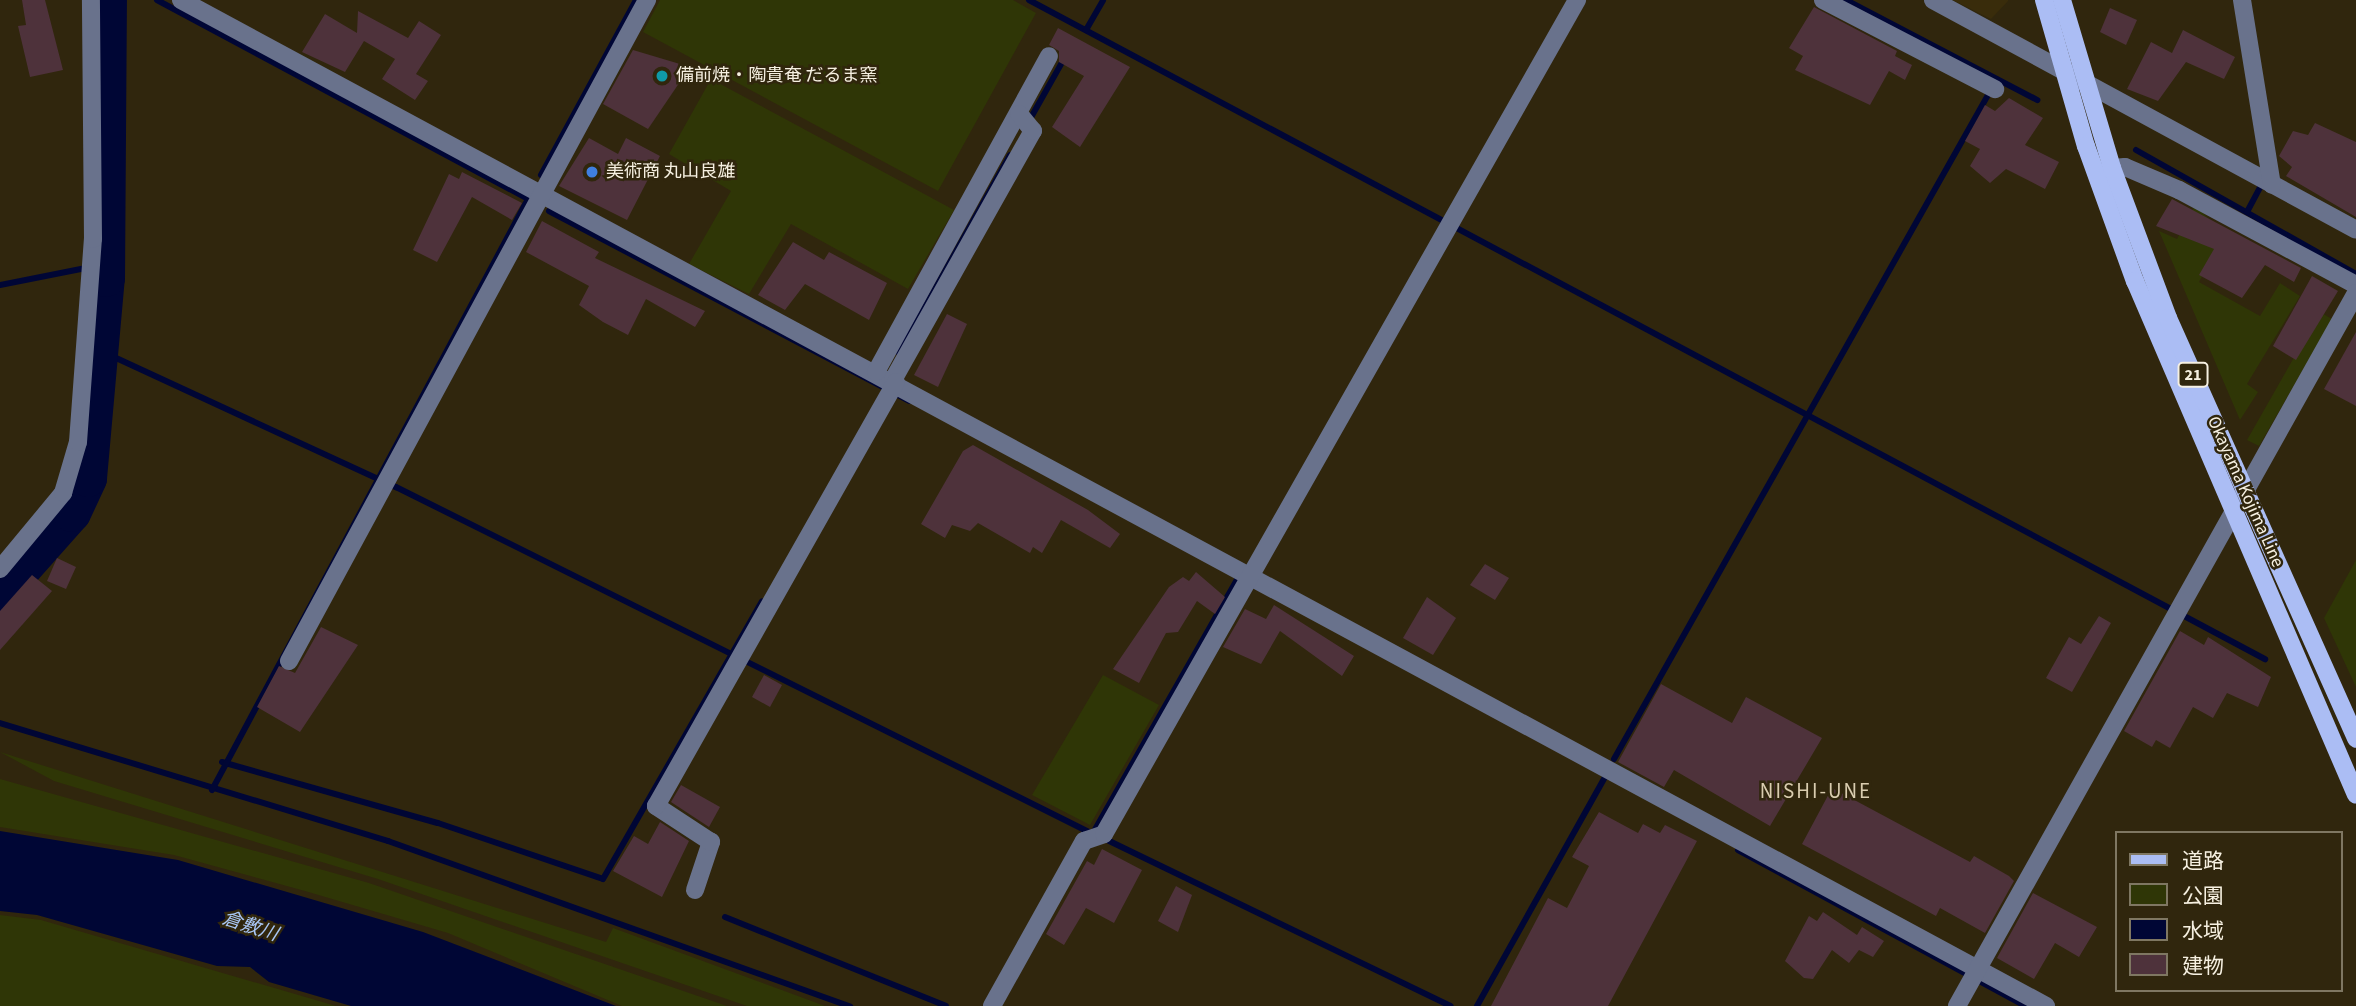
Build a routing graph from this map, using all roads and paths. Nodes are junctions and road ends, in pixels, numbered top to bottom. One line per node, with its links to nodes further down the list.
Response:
1 (91, 0): 25 (street)
2 (181, 0): 17 (street)
3 (647, 0): 17 (street)
4 (1577, 0): 26 (street)
5 (1823, 0): 13 (street)
6 (1933, 0): 11 (street)
7 (2044, 0): 11 (main road, Okayama Kojima Line / 21)
8 (2062, 0): 12 (main road, Okayama Kojima Line / 21)
9 (2242, 0): 16 (street)
10 (1049, 56): 14 (street)
11 (2063, 70): 12 (street); 24 (main road, Okayama Kojima Line / 21)
12 (2085, 83): 15 (main road, Okayama Kojima Line / 21); 16 (street)
13 (1991, 87)
14 (1024, 121): 21 (street); 22 (street)
15 (2112, 168): 19 (street); 23 (main road, Okayama Kojima Line / 21)
16 (2272, 185): 18 (street)
17 (541, 196): 21 (street); 27 (street)
18 (2356, 230)
19 (2356, 285)
20 (2356, 293): 23 (street)
21 (876, 372): 22 (street)
22 (892, 387): 26 (street); 30 (street)
23 (2245, 497): 24 (street); 28 (main road, Okayama Kojima Line / 21)
24 (2233, 517): 29 (main road, Okayama Kojima Line / 21); 31 (street)
25 (0, 569)
26 (1246, 579): 31 (street); 32 (street)
27 (289, 661)
28 (2354, 730)
29 (2356, 796)
30 (695, 891)
31 (1974, 976): 33 (street); 34 (street)
32 (992, 1006)
33 (1957, 1006)
34 (2046, 1006)

